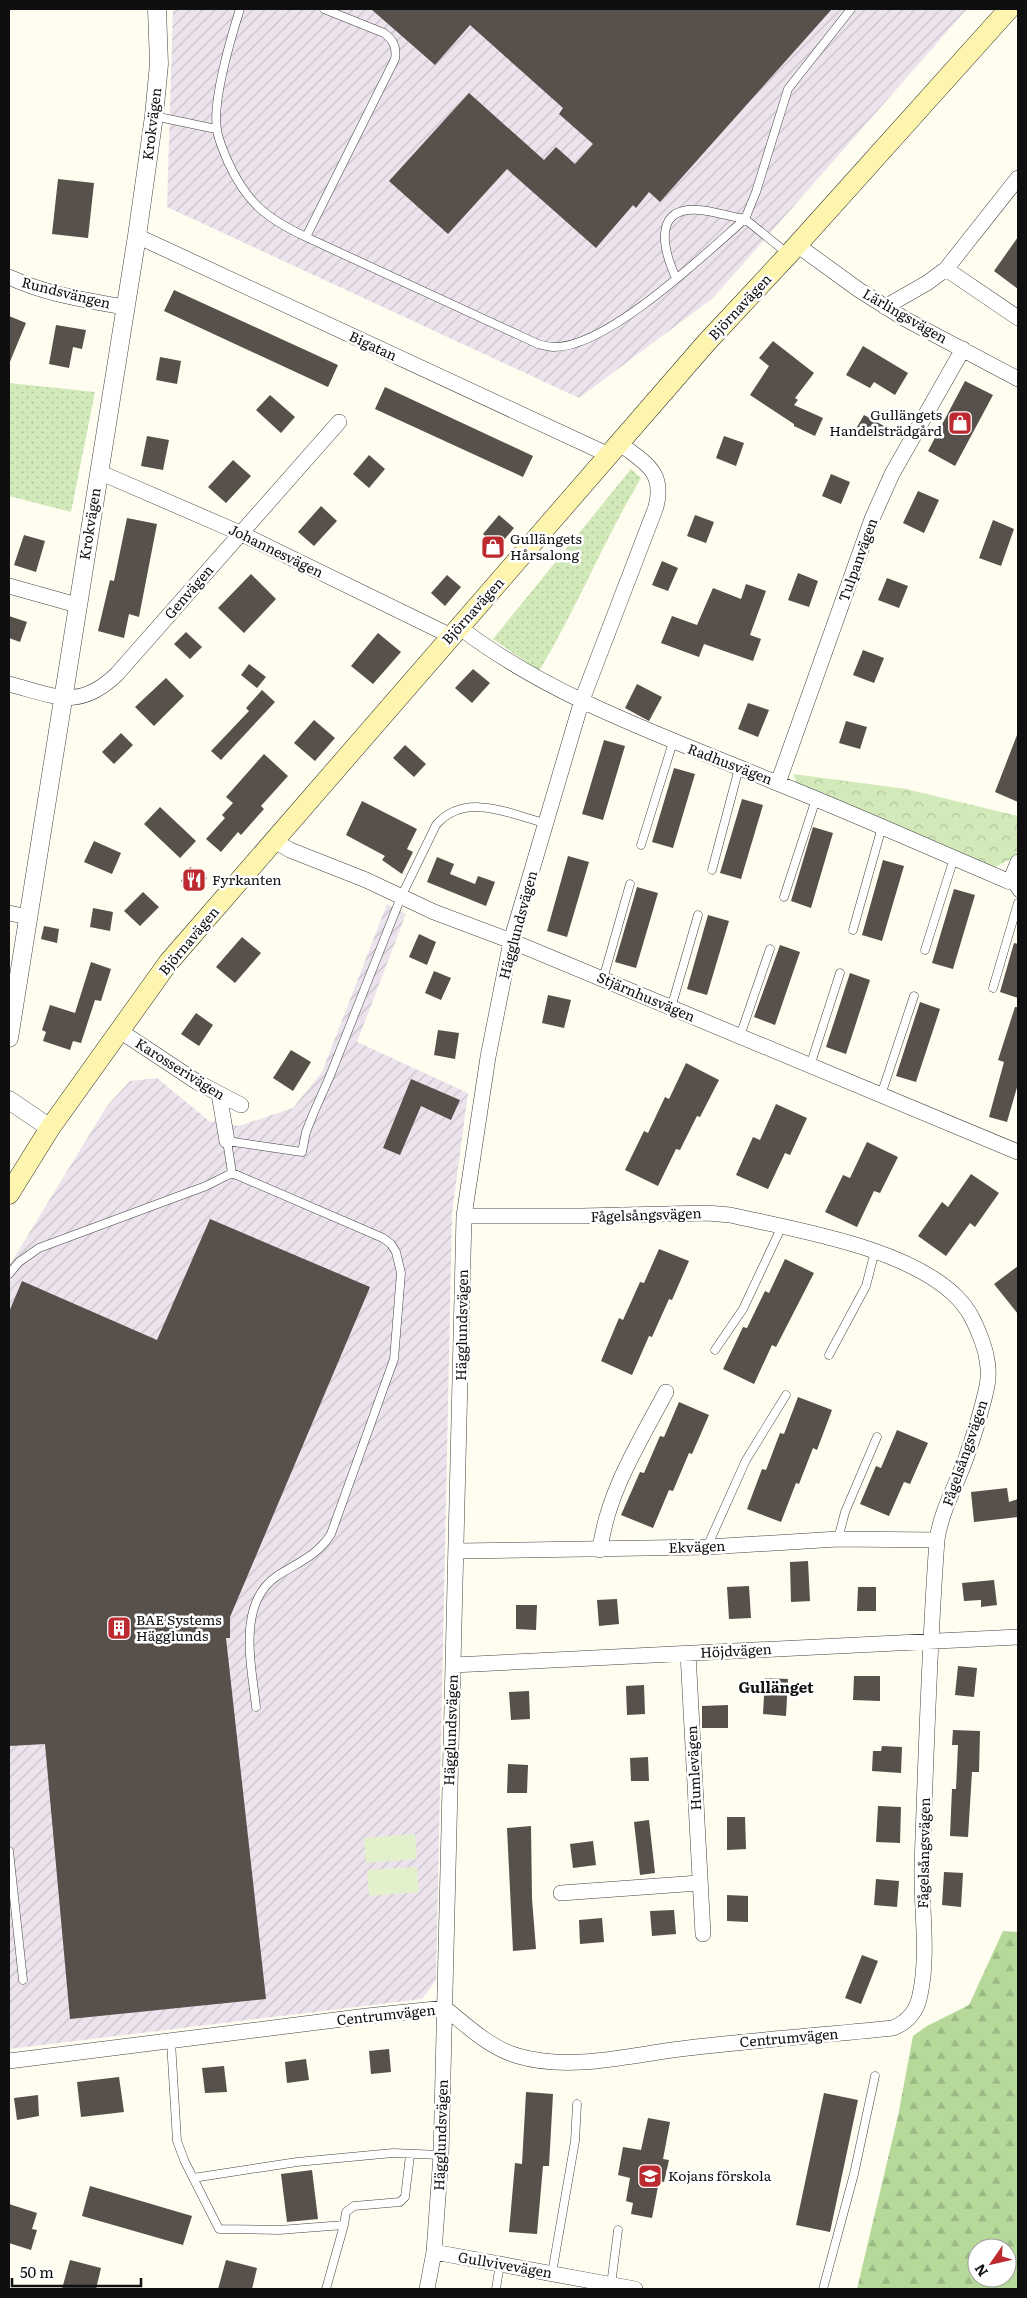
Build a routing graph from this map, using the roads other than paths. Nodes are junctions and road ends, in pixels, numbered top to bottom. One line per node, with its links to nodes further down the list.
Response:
1 (157, 9): 6 (street, Krokvägen)
2 (240, 9): 7 (lane)
3 (324, 9): 11 (lane)
4 (851, 9): 9 (lane)
5 (1009, 9): 12 (main road, Björnavägen)
6 (154, 116): 7 (lane); 10 (street, Krokvägen)
7 (216, 129): 11 (lane)
8 (1018, 178): 13 (street)
9 (745, 220): 12 (lane); 15 (lane); 15 (lane)
10 (137, 236): 16 (street, Krokvägen); 22 (street, Bigatan)
11 (306, 237): 15 (lane)
12 (793, 250): 17 (street, Lärlingsvägen); 22 (main road, Björnavägen)
13 (946, 269): 17 (street); 18 (street)
14 (9, 276): 16 (street, Rundsvängen)
15 (676, 278)
16 (124, 307): 23 (street, Krokvägen)
17 (885, 307): 19 (street, Lärlingsvägen)
18 (1018, 318)
19 (963, 349): 20 (street, Lärlingsvägen); 33 (street, Tulpanvägen)
20 (1018, 378)
21 (339, 422): 24 (street, Genvägen)
22 (614, 450): 27 (main road, Björnavägen); 30 (street, Hägglundsvägen)
23 (99, 472): 24 (street, Johannesvägen); 26 (street, Krokvägen)
24 (240, 533): 27 (street, Johannesvägen); 29 (street, Genvägen)
25 (9, 586): 26 (street)
26 (77, 606): 29 (street, Krokvägen)
27 (455, 631): 30 (street, Radhusvägen); 37 (main road, Björnavägen)
28 (9, 684): 29 (street, Genvägen)
29 (63, 698): 49 (street, Krokvägen)
30 (582, 700): 31 (street, Radhusvägen); 35 (street, Hägglundsvägen)
31 (673, 742): 32 (street, Radhusvägen); 38 (lane)
32 (739, 768): 33 (street, Radhusvägen); 41 (lane)
33 (778, 783): 34 (street, Radhusvägen)
34 (816, 799): 36 (street, Radhusvägen); 45 (lane)
35 (547, 824): 44 (lane); 51 (street, Hägglundsvägen)
36 (882, 827): 39 (street, Radhusvägen); 50 (lane)
37 (275, 842): 44 (street, Stjärnhusvägen); 59 (main road, Björnavägen)
38 (641, 845)
39 (954, 858): 43 (street, Radhusvägen); 53 (lane)
40 (1018, 862): 43 (street)
41 (712, 870)
42 (630, 884): 55 (lane)
43 (1014, 887)
44 (401, 897): 51 (street, Stjärnhusvägen); 68 (lane)
45 (784, 897)
46 (1018, 903): 56 (lane)
47 (9, 913): 49 (street)
48 (698, 915): 58 (lane)
49 (28, 917): 61 (street, Krokvägen)
50 (854, 930)
51 (511, 941): 55 (street, Stjärnhusvägen); 72 (street, Hägglundsvägen)
52 (770, 948): 60 (lane)
53 (925, 950)
54 (840, 973): 62 (lane)
55 (603, 980): 58 (street, Stjärnhusvägen)
56 (993, 988)
57 (914, 996): 64 (lane)
58 (671, 1008): 60 (street, Stjärnhusvägen)
59 (120, 1031): 63 (street, Karosserivägen); 67 (main road, Björnavägen)
60 (740, 1036): 62 (street, Stjärnhusvägen)
61 (9, 1038)
62 (810, 1066): 64 (street, Stjärnhusvägen)
63 (219, 1094): 66 (street, Karosserivägen); 68 (street)
64 (881, 1095): 69 (street, Stjärnhusvägen)
65 (9, 1100): 67 (street)
66 (241, 1106)
67 (50, 1128): 71 (main road, Björnavägen)
68 (227, 1141): 70 (lane)
69 (1018, 1152)
70 (232, 1173): 75 (lane); 90 (lane)
71 (9, 1194)
72 (464, 1216): 73 (street, Fågelsångsvägen); 85 (street, Hägglundsvägen)
73 (782, 1226): 74 (street, Fågelsångsvägen); 76 (lane)
74 (875, 1251): 77 (lane); 82 (street, Fågelsångsvägen)
75 (9, 1274)
76 (715, 1350)
77 (829, 1355)
78 (666, 1392): 84 (street)
79 (786, 1395): 83 (lane)
80 (877, 1437): 81 (lane)
81 (838, 1539): 82 (street, Ekvägen); 83 (street, Ekvägen)
82 (937, 1540): 87 (street, Fågelsångsvägen)
83 (707, 1547): 84 (street, Ekvägen)
84 (600, 1550): 85 (street, Ekvägen)
85 (458, 1551): 89 (street, Hägglundsvägen)
86 (1018, 1637): 87 (street, Höjdvägen)
87 (929, 1640): 88 (street, Höjdvägen); 96 (street, Fågelsångsvägen)
88 (688, 1653): 89 (street, Höjdvägen); 92 (street, Humlevägen)
89 (453, 1665): 97 (street, Hägglundsvägen)
90 (256, 1707)
91 (9, 1851): 95 (lane)
92 (699, 1883): 93 (street); 94 (street, Humlevägen)
93 (561, 1893)
94 (703, 1934)
95 (23, 1980)
96 (918, 2004): 97 (street, Centrumvägen)
97 (445, 2008): 98 (street, Centrumvägen); 103 (street, Hägglundsvägen)
98 (172, 2042): 99 (street, Centrumvägen); 104 (lane)
99 (9, 2061)
100 (875, 2076): 115 (lane)
101 (578, 2104): 109 (lane)
102 (410, 2155): 103 (lane); 104 (lane); 105 (lane)
103 (441, 2155): 107 (street, Hägglundsvägen)
104 (193, 2178): 105 (lane)
105 (344, 2225): 111 (lane)
106 (618, 2230): 110 (lane)
107 (434, 2252): 108 (street, Gullvivevägen); 112 (street, Hägglundsvägen)
108 (500, 2264): 109 (street, Gullvivevägen); 113 (lane)
109 (552, 2273): 110 (street, Gullvivevägen)
110 (611, 2285): 114 (street, Gullvivevägen)
111 (326, 2289)
112 (427, 2289)
113 (496, 2289)
114 (635, 2289)
115 (822, 2289)

